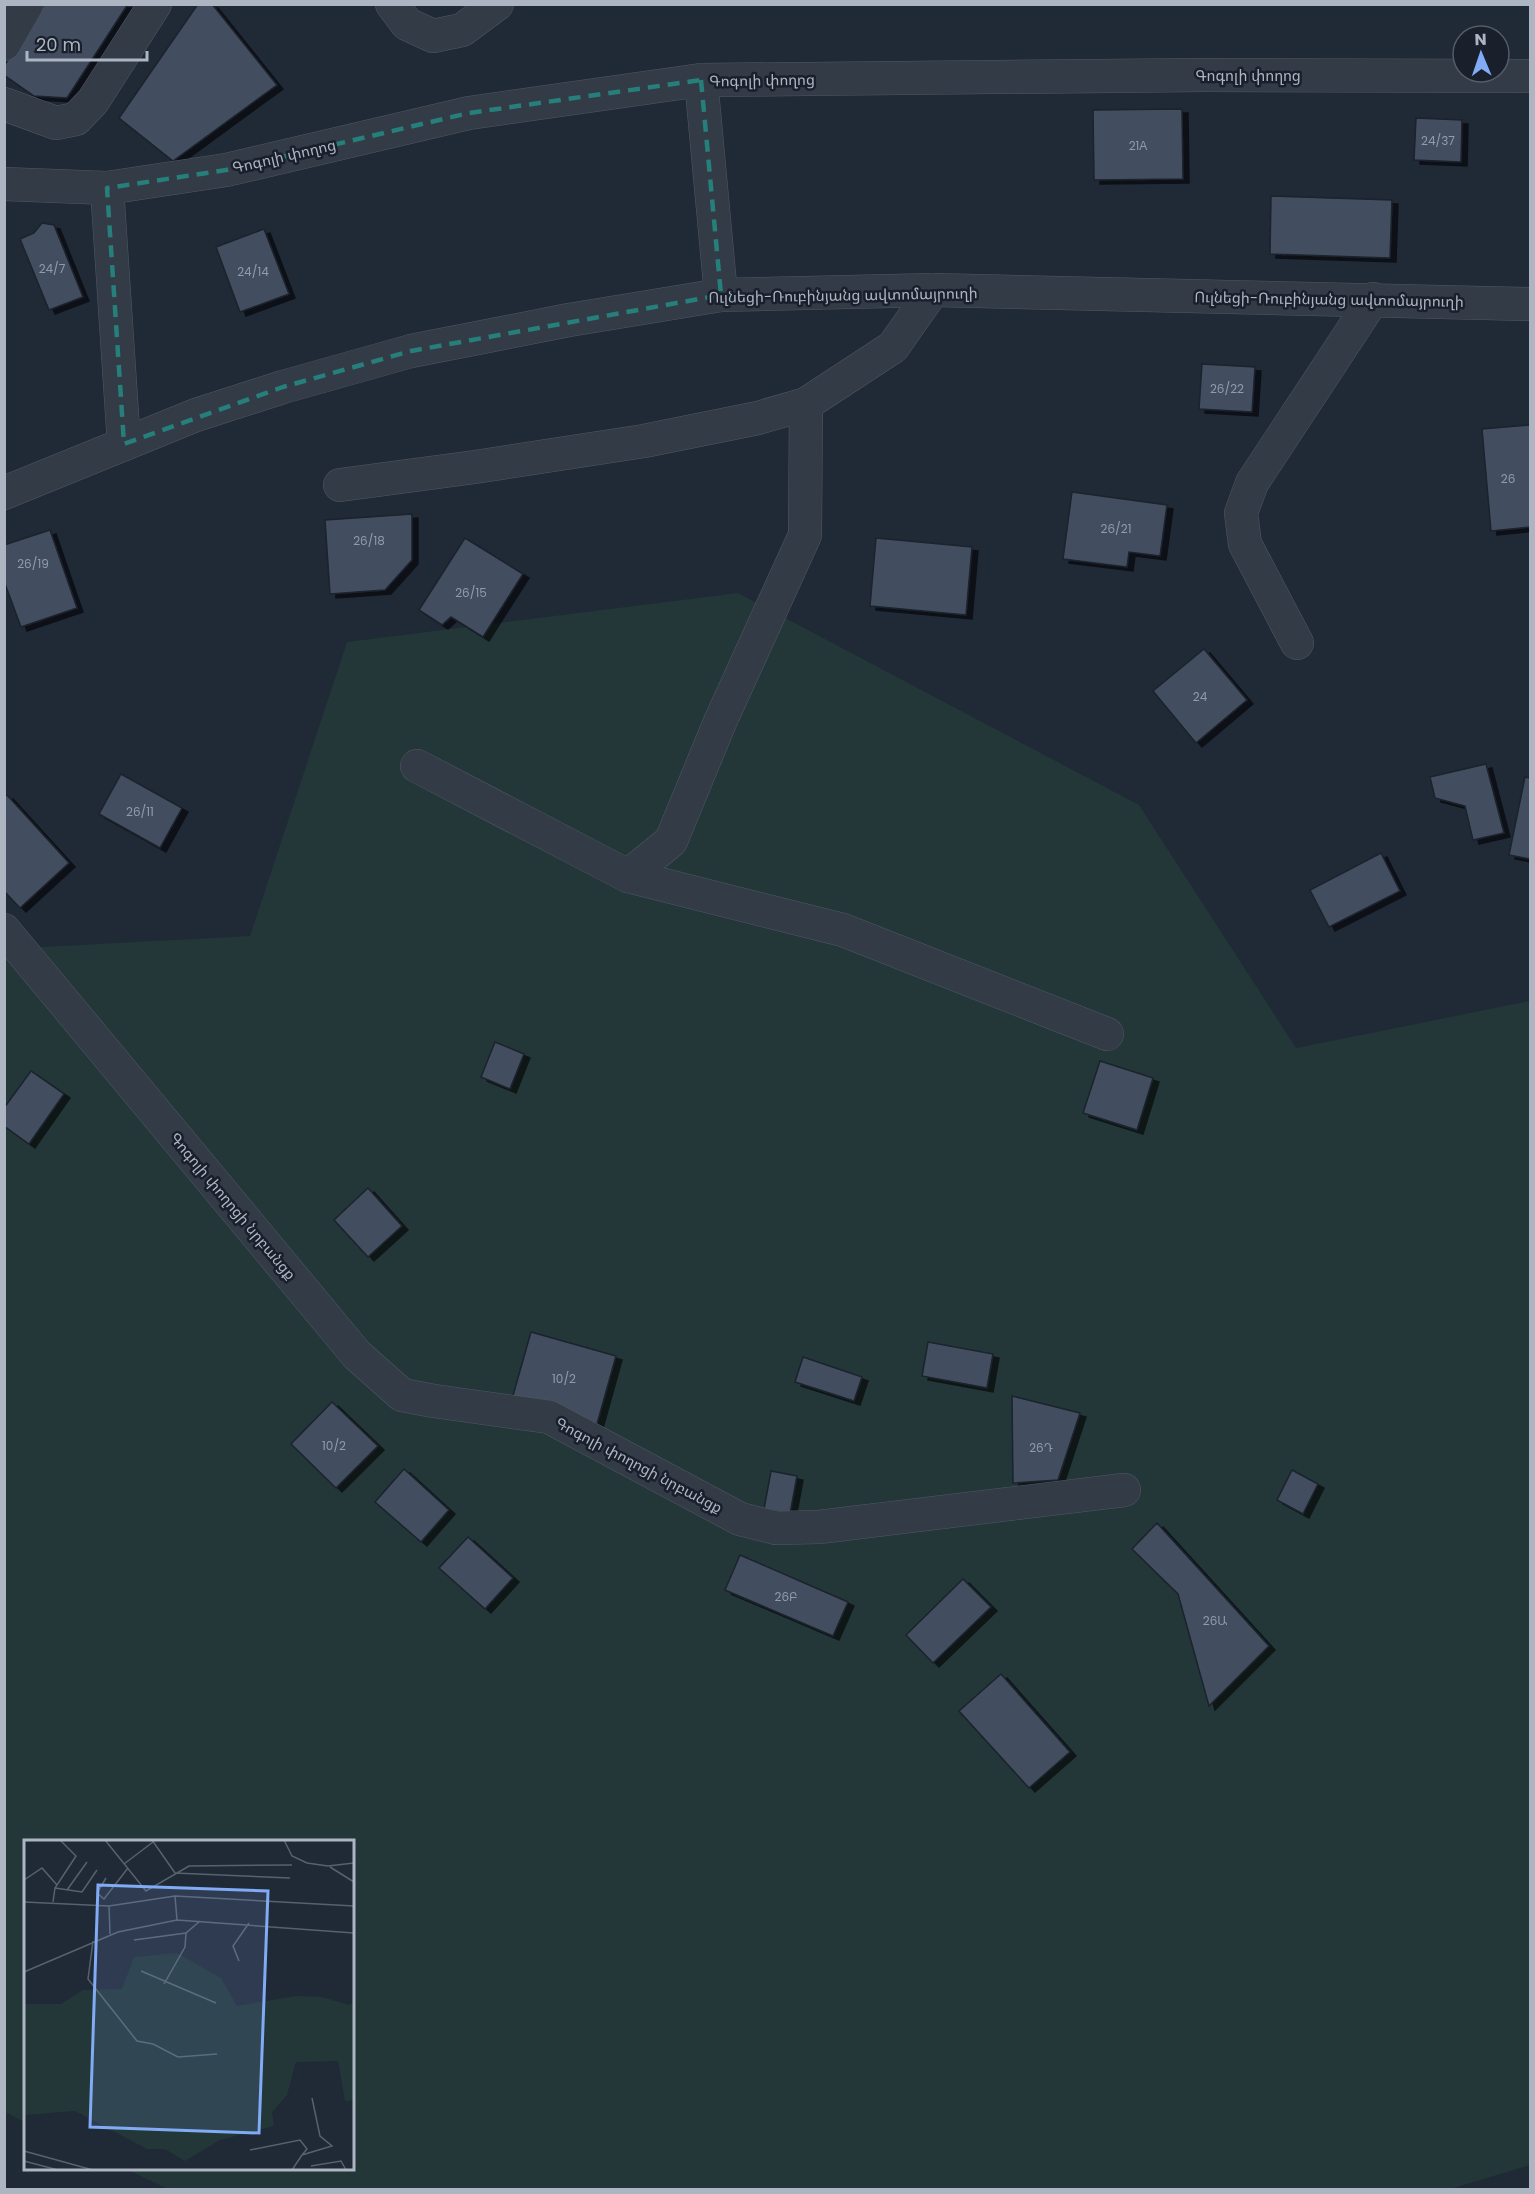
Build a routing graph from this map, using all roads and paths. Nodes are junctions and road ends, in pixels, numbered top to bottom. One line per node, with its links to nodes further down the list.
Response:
1 (27, 4): 5 (street)
2 (155, 4): 8 (street)
3 (392, 4): 4 (street)
4 (497, 4)
5 (4, 44)
6 (1530, 76): 7 (street, Գոգոլի փողոց)
7 (700, 80): 10 (street, Գոգոլի փողոց); 12 (street)
8 (4, 104)
9 (4, 184): 10 (street, Գոգոլի փողոց)
10 (107, 188): 16 (street)
11 (933, 290): 12 (street, Ուլնեցի-Ռուբինյանց ավտոմայրուղի); 13 (street, Ուլնեցի-Ռուբինյանց ավտոմայրուղի); 15 (street)
12 (721, 295): 16 (street, Ուլնեցի-Ռուբինյանց ավտոմայրուղի)
13 (1373, 299): 14 (street, Ուլնեցի-Ռուբինյանց ավտոմայրուղի); 19 (street)
14 (1530, 304)
15 (806, 404): 17 (street); 21 (street)
16 (123, 444): 18 (street, Ուլնեցի-Ռուբինյանց ավտոմայրուղի)
17 (340, 485)
18 (4, 493)
19 (1297, 643)
20 (417, 766): 21 (street)
21 (628, 876): 23 (street)
22 (4, 930): 24 (street, Գոգոլի փողոցի նրբանցք)
23 (1107, 1034)
24 (1124, 1490)

